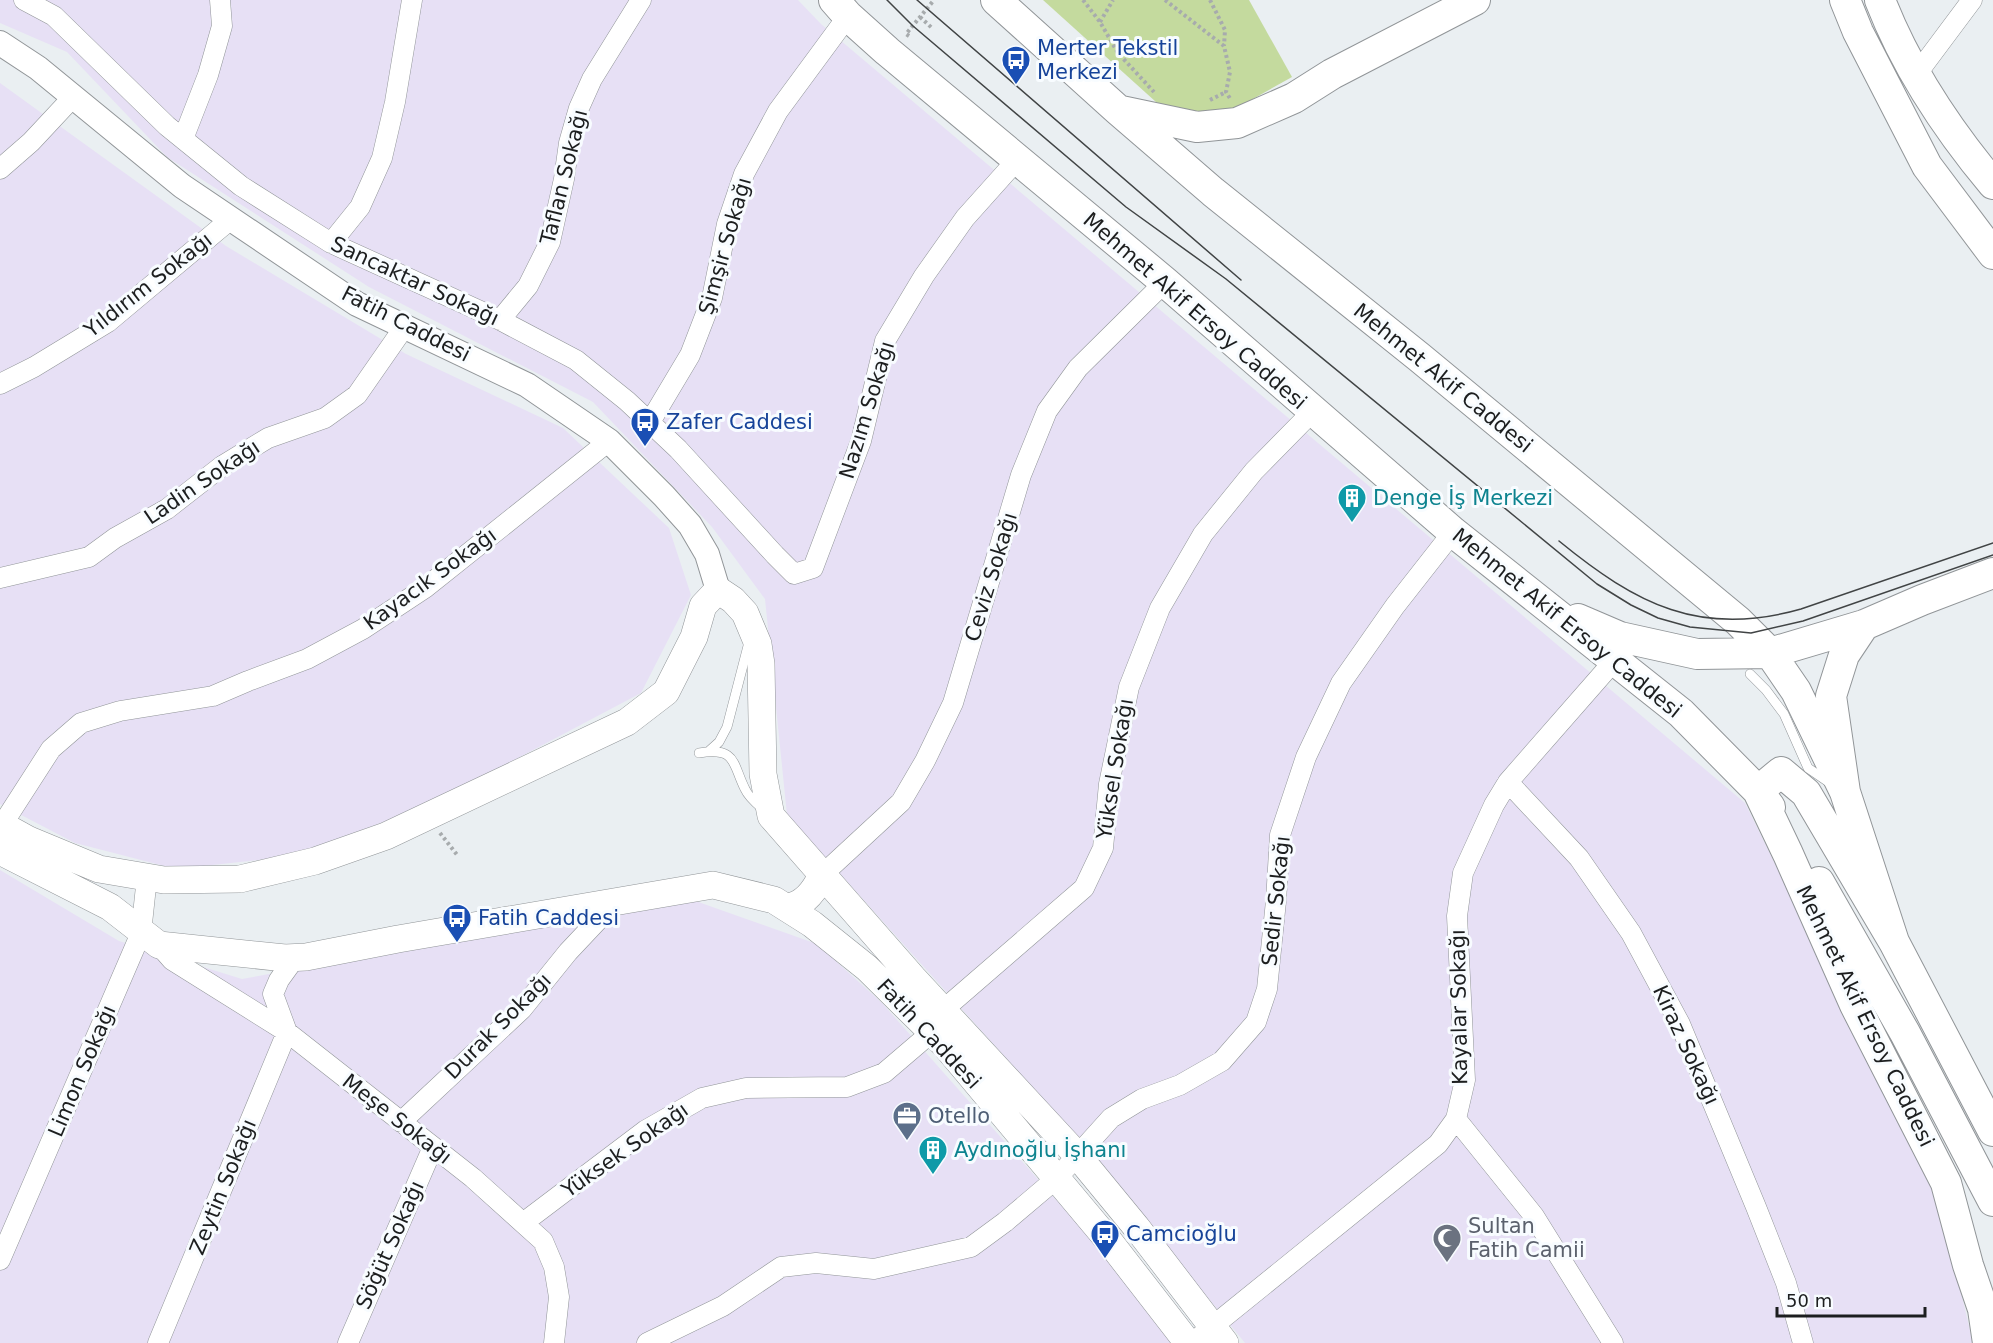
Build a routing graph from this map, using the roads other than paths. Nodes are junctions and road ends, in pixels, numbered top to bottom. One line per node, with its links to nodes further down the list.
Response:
1 (24, 0): 15 (street, Sancaktar Sokağı)
2 (220, 0): 15 (street)
3 (412, 0): 20 (street)
4 (641, 0): 23 (street, Taflan Sokağı)
5 (996, 0): 14 (main road, Mehmet Akif Caddesi)
6 (1475, 0): 14 (main road)
7 (1845, 0): 21 (main road)
8 (1880, 0): 12 (main road)
9 (1972, 0): 12 (street)
10 (841, 8): 16 (main road, Mehmet Akif Ersoy Caddesi); 27 (street, Şimşir Sokağı)
11 (0, 43): 13 (street, Fatih Caddesi)
12 (1916, 75): 18 (main road)
13 (73, 97): 17 (street); 19 (street, Fatih Caddesi)
14 (1118, 110): 38 (main road, Mehmet Akif Caddesi)
15 (183, 139): 20 (street, Sancaktar Sokağı)
16 (1017, 160): 22 (main road, Mehmet Akif Ersoy Caddesi); 31 (street, Nazım Sokağı)
17 (0, 169)
18 (1993, 184)
19 (231, 219): 24 (street, Fatih Caddesi); 25 (street, Yıldırım Sokağı)
20 (331, 243): 23 (street, Sancaktar Sokağı)
21 (1993, 254)
22 (1165, 282): 26 (main road, Mehmet Akif Ersoy Caddesi); 44 (street, Ceviz Sokağı)
23 (500, 320): 27 (street, Sancaktar Sokağı)
24 (405, 326): 28 (street, Fatih Caddesi); 32 (street, Ladin Sokağı)
25 (0, 384)
26 (1313, 411): 29 (main road, Mehmet Akif Ersoy Caddesi); 51 (street, Yüksel Sokağı)
27 (650, 422): 31 (street, Sancaktar Sokağı)
28 (609, 441): 33 (street, Fatih Caddesi); 43 (street, Kayacık Sokağı)
29 (1453, 532): 34 (main road, Mehmet Akif Ersoy Caddesi); 57 (street, Sedir Sokağı)
30 (1993, 573): 35 (main road)
31 (794, 574)
32 (0, 578)
33 (718, 590): 36 (main road); 45 (main road)
34 (1544, 605): 37 (main road, Mehmet Akif Ersoy Caddesi); 38 (main road)
35 (1864, 625): 38 (main road); 41 (main road)
36 (751, 627): 42 (main road); 42 (lane)
37 (1614, 661): 39 (street, Kayalar Sokağı); 40 (main road, Mehmet Akif Ersoy Caddesi)
38 (1760, 664): 41 (main road, Mehmet Akif Caddesi)
39 (1508, 782): 53 (street, Kayalar Sokağı); 69 (street, Kiraz Sokağı)
40 (1758, 791): 49 (main road); 59 (main road); 62 (main road, Mehmet Akif Ersoy Caddesi)
41 (1845, 792): 49 (main road)
42 (771, 816): 44 (main road, Fatih Caddesi)
43 (1, 833): 45 (main road); 48 (main road)
44 (822, 874): 47 (main road); 51 (main road, Fatih Caddesi)
45 (147, 877): 48 (street, Limon Sokağı)
46 (616, 901): 47 (main road, Fatih Caddesi); 50 (main road, Fatih Caddesi); 54 (street, Durak Sokağı)
47 (786, 907): 51 (main road, Fatih Caddesi)
48 (150, 939): 50 (main road, Fatih Caddesi); 52 (street, Meşe Sokağı); 61 (street, Limon Sokağı)
49 (1894, 942): 55 (main road)
50 (306, 957): 52 (street)
51 (937, 1021): 57 (main road, Fatih Caddesi); 58 (main road, Fatih Caddesi); 60 (street, Yüksek Sokağı)
52 (287, 1032): 54 (street, Meşe Sokağı); 64 (street, Zeytin Sokağı)
53 (1456, 1119): 63 (street, Kayalar Sokağı); 68 (street)
54 (401, 1122): 56 (street, Meşe Sokağı)
55 (1992, 1128)
56 (433, 1147): 60 (street, Meşe Sokağı); 65 (street, Söğüt Sokağı)
57 (1077, 1155): 58 (street, Sedir Sokağı); 63 (main road, Fatih Caddesi)
58 (1057, 1179): 63 (main road, Fatih Caddesi); 67 (street, Sedir Sokağı)
59 (1993, 1201)
60 (523, 1223): 66 (street, Meşe Sokağı)
61 (0, 1260)
62 (1988, 1319): 70 (main road, Mehmet Akif Ersoy Caddesi)
63 (1204, 1339)
64 (158, 1343)
65 (348, 1343)
66 (554, 1343)
67 (647, 1343)
68 (1613, 1343)
69 (1803, 1343)
70 (1988, 1343)

